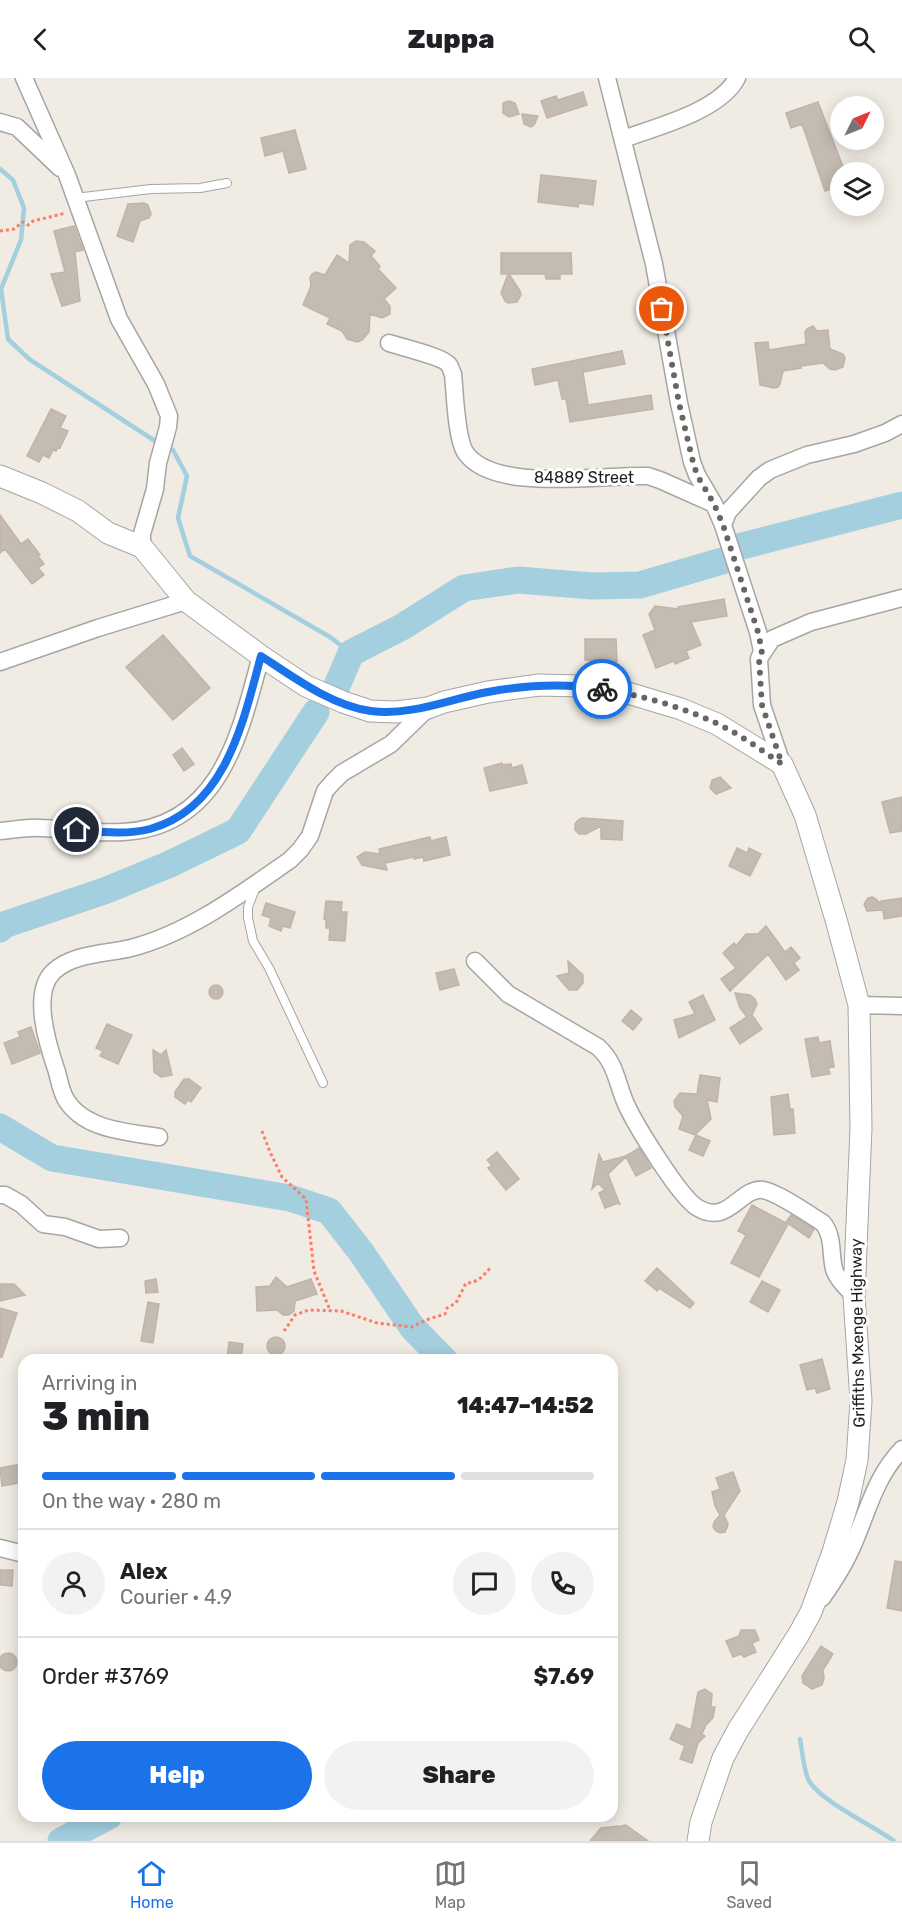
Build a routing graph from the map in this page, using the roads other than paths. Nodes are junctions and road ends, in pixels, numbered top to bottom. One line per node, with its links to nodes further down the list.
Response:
1 (24, 78): 6 (street)
2 (607, 78): 5 (street)
3 (737, 78): 5 (street)
4 (0, 122): 6 (street)
5 (623, 139): 12 (street)
6 (67, 175): 8 (street)
7 (227, 183): 8 (lane)
8 (77, 203): 14 (street)
9 (389, 343): 12 (street, 84889 Street)
10 (902, 424): 13 (street)
11 (0, 476): 14 (street)
12 (714, 504): 13 (street)
13 (723, 525): 18 (street)
14 (142, 547): 16 (street)
15 (902, 598): 18 (street)
16 (186, 601): 17 (street); 19 (street)
17 (261, 656): 20 (street); 22 (street)
18 (759, 659): 21 (street)
19 (0, 662)
20 (428, 708): 21 (street); 23 (street)
21 (782, 764): 25 (street, Griffiths Mxenge Highway)
22 (0, 831)
23 (259, 881): 27 (lane); 28 (street)
24 (474, 962): 31 (street)
25 (859, 1005): 26 (street); 31 (street, Griffiths Mxenge Highway)
26 (902, 1006)
27 (323, 1083)
28 (159, 1137)
29 (0, 1195): 30 (street)
30 (120, 1238)
31 (854, 1296): 35 (street, Griffiths Mxenge Highway)
32 (902, 1449): 35 (street)
33 (0, 1548): 34 (street)
34 (18, 1552)
35 (811, 1612): 36 (street, Griffiths Mxenge Highway)
36 (698, 1841)

